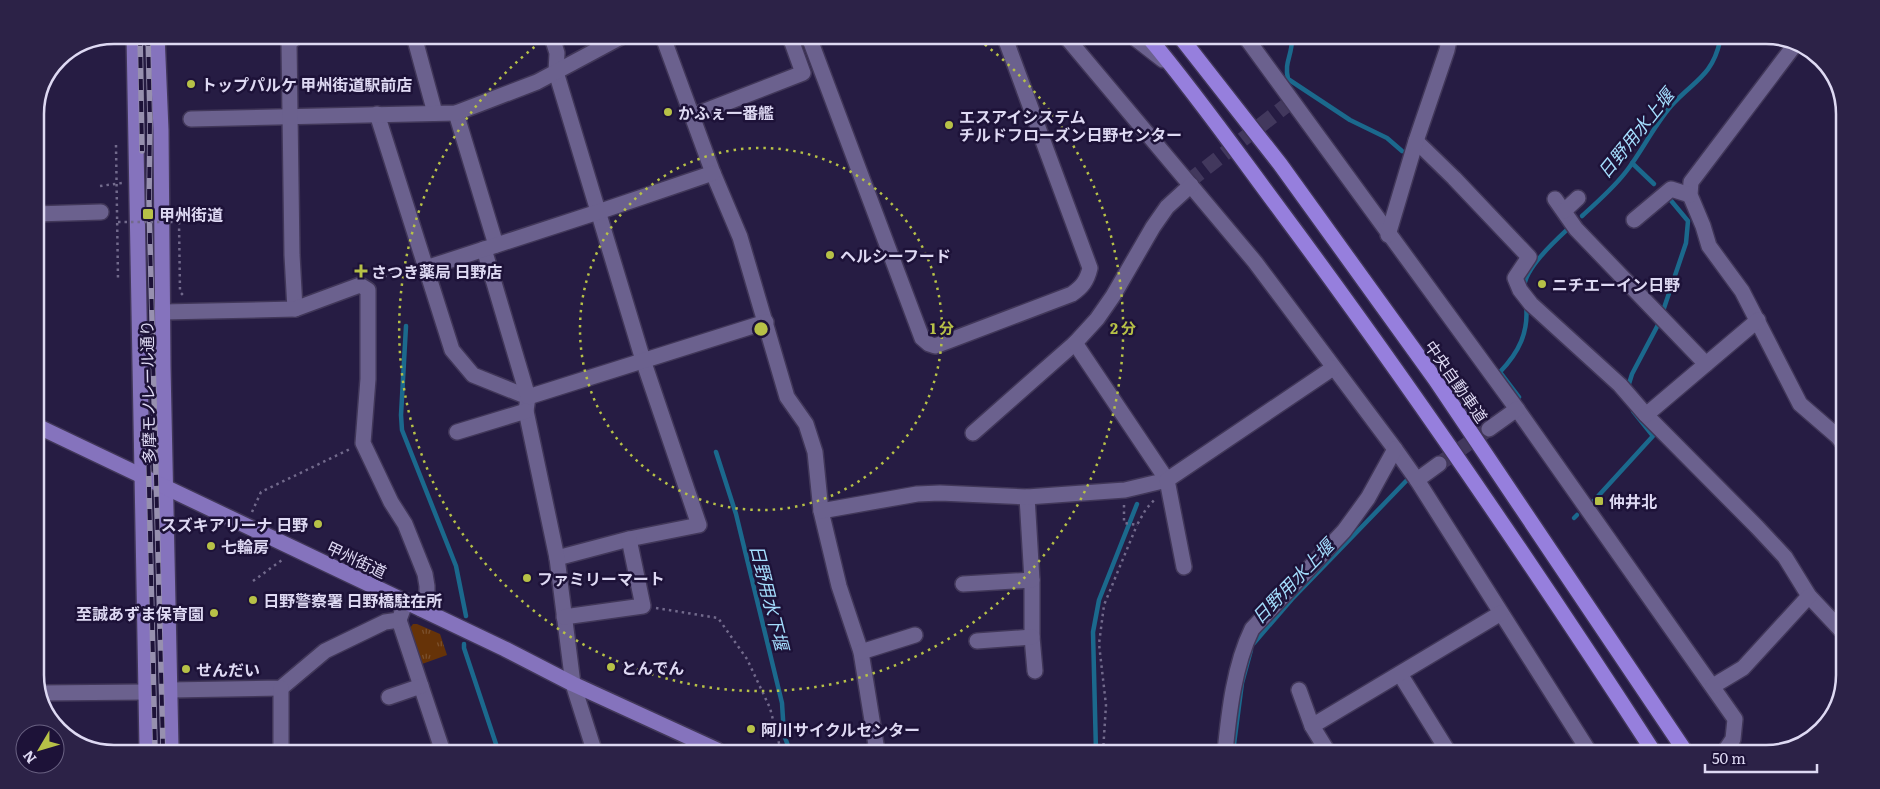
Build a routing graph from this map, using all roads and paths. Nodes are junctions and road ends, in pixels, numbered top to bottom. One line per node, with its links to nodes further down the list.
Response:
1 (134, 44): 29 (main road, 多摩モノレール通り)
2 (157, 44): 47 (main road, 多摩モノレール通り)
3 (289, 44): 24 (street)
4 (416, 44): 20 (street)
5 (554, 44): 18 (street)
6 (608, 44): 18 (street)
7 (666, 44): 23 (street)
8 (792, 44): 23 (street)
9 (811, 44): 10 (street)
10 (1007, 44)
11 (1072, 44): 30 (street)
12 (1142, 44): 19 (street)
13 (1154, 44): 19 (highway)
14 (1186, 44): 119 (highway, 中央自動車道)
15 (1251, 44): 40 (street)
16 (1448, 44): 26 (street)
17 (1792, 49): 32 (street)
18 (556, 72): 21 (street); 36 (street)
19 (1179, 74): 118 (highway)
20 (434, 113): 21 (street); 22 (street)
21 (456, 113): 41 (street)
22 (377, 114): 24 (street); 42 (street)
23 (692, 116): 28 (street)
24 (290, 117): 25 (street); 46 (street)
25 (191, 119)
26 (1416, 141): 40 (street); 56 (street)
27 (116, 145): 39 (path, bridge)
28 (713, 173): 36 (street); 49 (street)
29 (136, 180): 31 (path); 34 (main road, 多摩モノレール通り)
30 (1191, 185): 50 (street); 53 (street)
31 (100, 186)
32 (1690, 195): 38 (street); 48 (street)
33 (1578, 198): 52 (street)
34 (136, 211): 35 (path); 65 (main road, 多摩モノレール通り)
35 (101, 212): 37 (street)
36 (598, 212): 41 (street); 51 (street)
37 (44, 214)
38 (1634, 220)
39 (118, 222): 43 (path, bridge); 44 (path, bridge)
40 (1388, 234): 55 (street)
41 (490, 247): 42 (street); 54 (street)
42 (426, 265): 45 (path); 54 (street)
43 (179, 276)
44 (118, 280)
45 (360, 285): 46 (street); 62 (street)
46 (295, 309): 47 (street)
47 (163, 312): 68 (main road, 多摩モノレール通り)
48 (1758, 320): 52 (street); 61 (street)
49 (766, 322): 51 (street); 71 (street)
50 (1075, 342): 60 (street); 66 (street)
51 (643, 360): 54 (street); 74 (street)
52 (1706, 364): 56 (street)
53 (1333, 368): 63 (street); 66 (street)
54 (527, 404): 59 (street); 76 (street)
55 (1517, 409): 58 (street); 97 (street)
56 (1646, 415): 81 (street)
57 (44, 429): 65 (main road, 甲州街道)
58 (1489, 429)
59 (457, 432)
60 (973, 433)
61 (1836, 435)
62 (363, 443): 72 (path); 84 (street)
63 (1394, 449): 67 (street); 114 (street)
64 (1440, 464): 67 (street)
65 (142, 475): 68 (main road, 甲州街道); 101 (main road, 多摩モノレール通り)
66 (1168, 480): 69 (street); 73 (path); 77 (street)
67 (1417, 480): 85 (street)
68 (167, 488): 82 (main road, 甲州街道); 99 (main road, 多摩モノレール通り)
69 (1124, 490): 70 (street); 73 (path)
70 (1027, 497): 71 (street); 78 (street)
71 (822, 511): 92 (street)
72 (252, 512)
73 (1135, 525): 113 (path)
74 (629, 539): 76 (street); 83 (street)
75 (285, 557): 79 (path)
76 (557, 558): 86 (street)
77 (1184, 567)
78 (1032, 580): 80 (street); 90 (street)
79 (253, 582)
80 (963, 584)
81 (1809, 596): 88 (street); 97 (street)
82 (406, 601): 84 (main road, 甲州街道); 87 (street)
83 (643, 606): 86 (street); 111 (path)
84 (421, 609): 95 (main road, 甲州街道)
85 (1501, 613): 94 (street); 117 (street)
86 (564, 617): 95 (street)
87 (399, 620): 96 (street); 98 (street)
88 (1836, 625)
89 (915, 636): 92 (street)
90 (1032, 637): 91 (street); 93 (street)
91 (977, 641)
92 (861, 652): 112 (street)
93 (1035, 671)
94 (1400, 674): 104 (street); 116 (street)
95 (573, 684): 109 (street); 110 (main road, 甲州街道)
96 (421, 686): 103 (street); 108 (street)
97 (1713, 686): 120 (street)
98 (282, 688): 99 (street); 107 (street)
99 (170, 690): 106 (main road, 多摩モノレール通り)
100 (1299, 690): 104 (street)
101 (146, 692): 102 (street); 105 (main road, 多摩モノレール通り)
102 (46, 693)
103 (389, 697)
104 (1312, 726): 115 (street)
105 (147, 745)
106 (171, 745)
107 (281, 745)
108 (441, 745)
109 (592, 745)
110 (706, 745)
111 (780, 745)
112 (876, 745)
113 (1103, 745)
114 (1226, 745)
115 (1324, 745)
116 (1444, 745)
117 (1585, 745)
118 (1649, 745)
119 (1681, 745)
120 (1729, 745)

